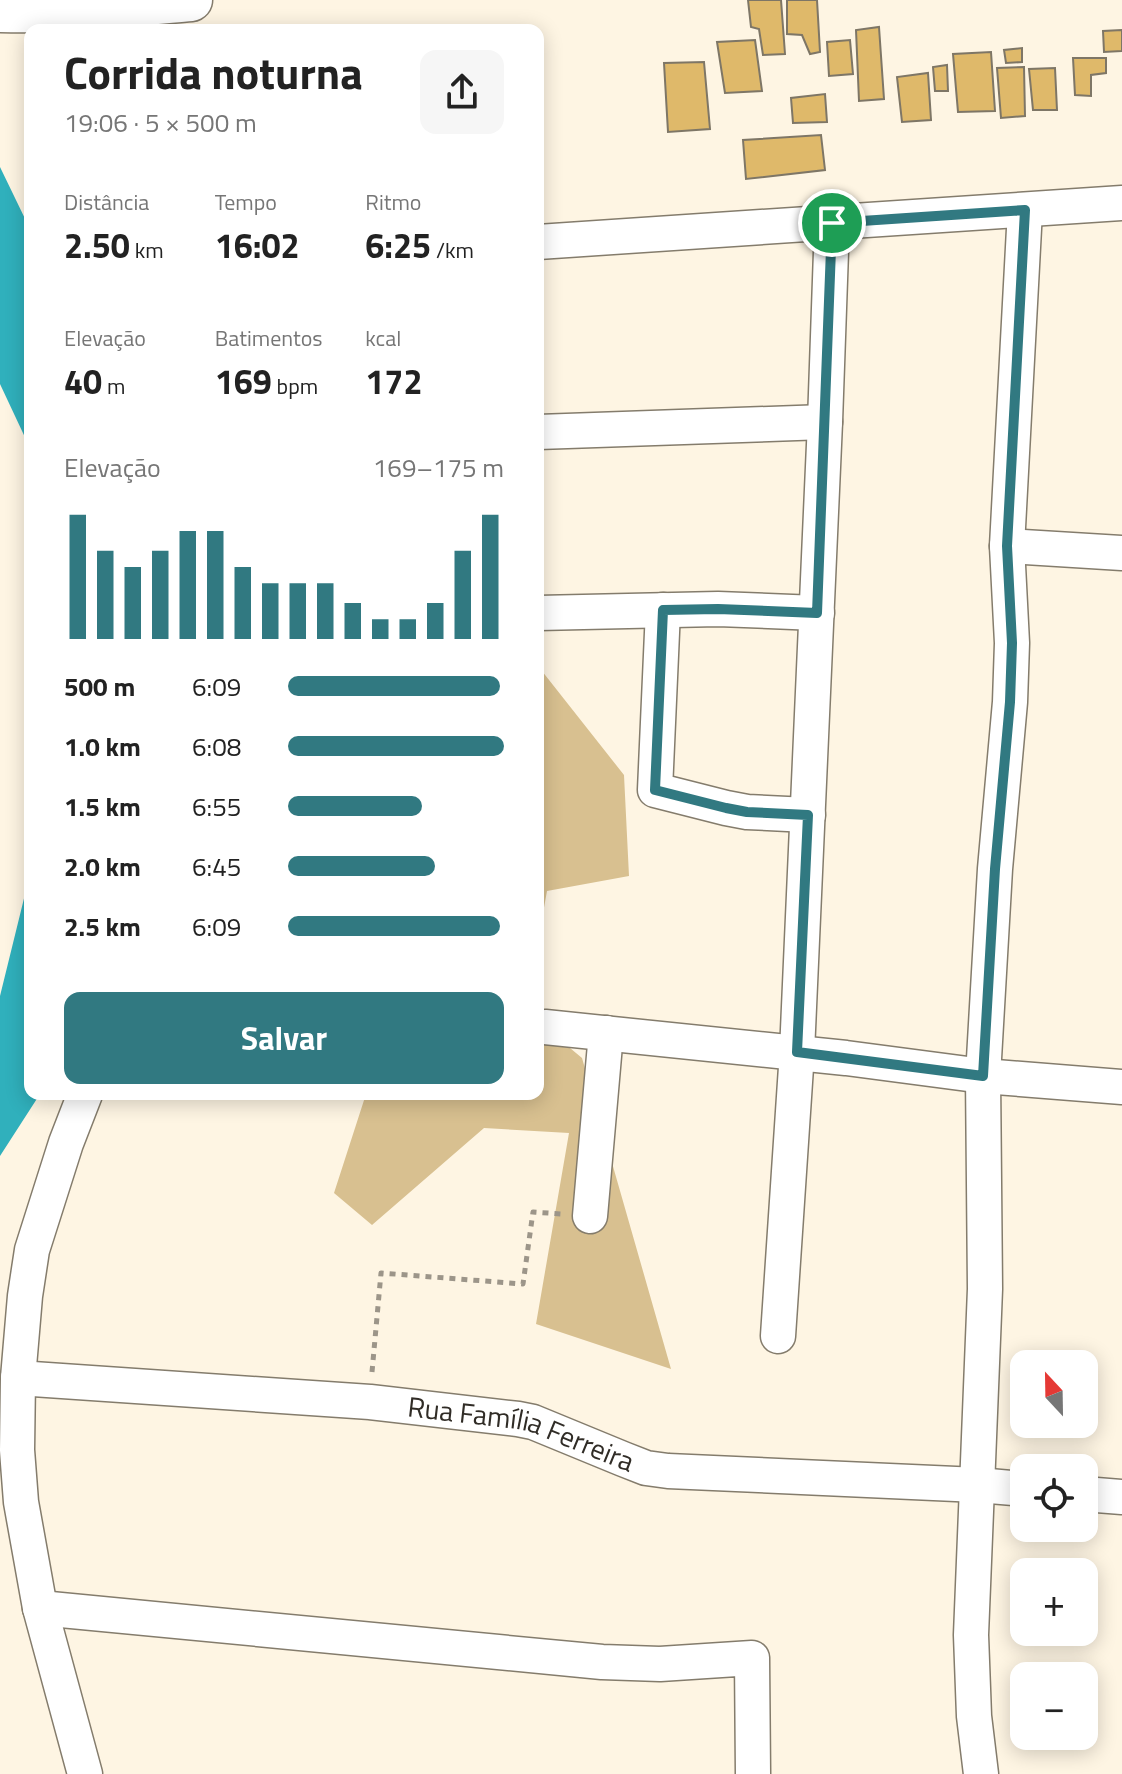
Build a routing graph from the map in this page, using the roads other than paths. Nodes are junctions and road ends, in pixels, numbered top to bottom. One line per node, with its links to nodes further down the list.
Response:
1 (171, 1): 3 (main road)
2 (0, 11): 3 (main road)
3 (80, 13)
4 (1122, 203): 5 (street)
5 (1025, 210): 6 (street); 10 (street)
6 (832, 223): 7 (street); 8 (street)
7 (544, 242)
8 (825, 422): 9 (street); 14 (street)
9 (544, 432)
10 (1007, 546): 11 (street); 19 (street)
11 (1122, 553)
12 (663, 610): 13 (street); 14 (street); 15 (street)
13 (544, 613)
14 (817, 613): 15 (street)
15 (808, 815): 18 (street)
16 (545, 1027): 17 (street)
17 (606, 1033): 18 (street); 22 (street)
18 (797, 1052): 19 (street); 23 (street)
19 (983, 1076): 20 (street); 25 (street)
20 (1122, 1087)
21 (83, 1100): 24 (street)
22 (590, 1216)
23 (778, 1336)
24 (18, 1378): 25 (street, Rua Família Ferreira); 29 (street)
25 (978, 1485): 26 (street, Rua Família Ferreira); 32 (street)
26 (1010, 1488)
27 (1098, 1495): 28 (street)
28 (1122, 1497)
29 (40, 1608): 30 (street); 31 (street)
30 (85, 1774)
31 (753, 1774)
32 (981, 1774)

